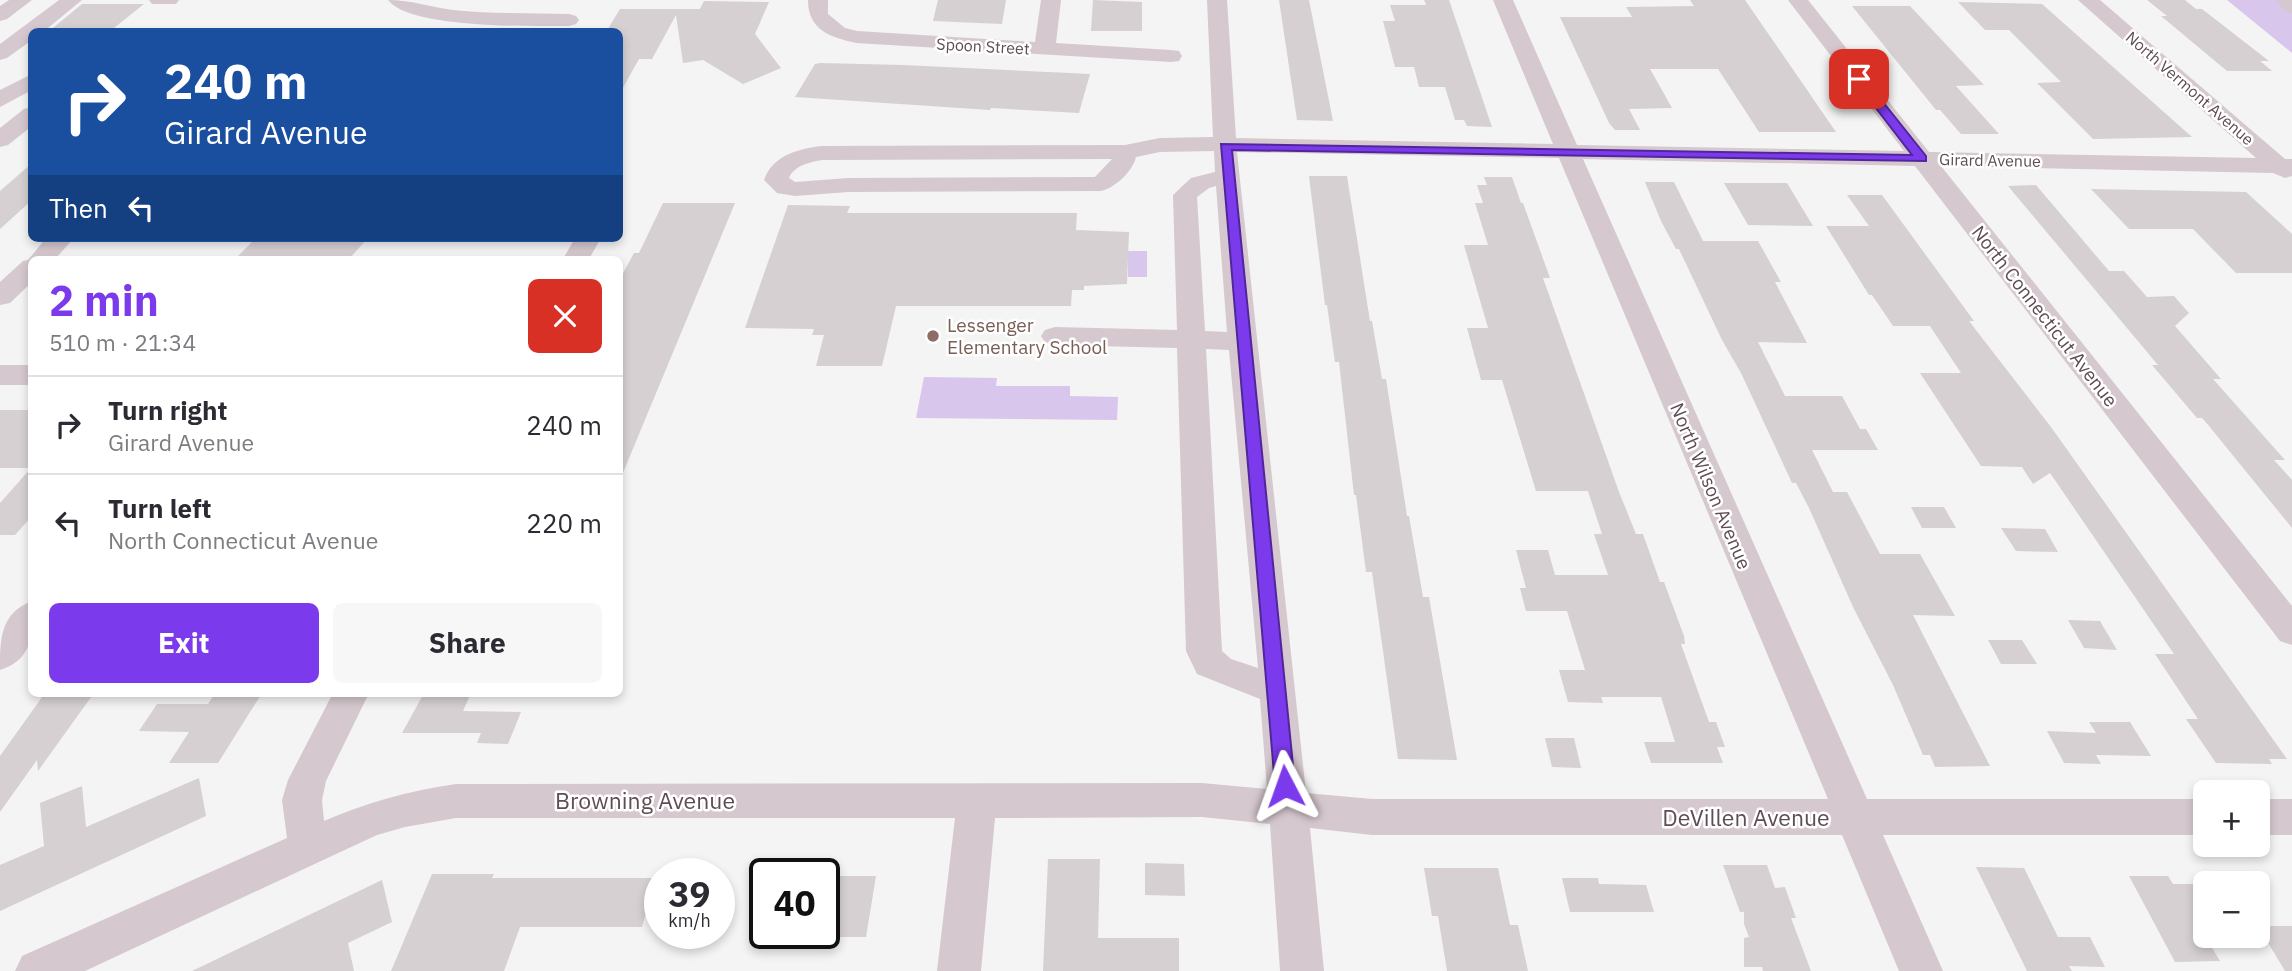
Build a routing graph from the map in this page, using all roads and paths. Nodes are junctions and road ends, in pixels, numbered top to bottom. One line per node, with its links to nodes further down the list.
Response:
1 (22, 0): 15 (street)
2 (72, 0): 17 (street)
3 (159, 0): 4 (street)
4 (169, 0)
5 (398, 0): 16 (street)
6 (583, 0): 16 (street)
7 (818, 0): 19 (street, Spoon Street)
8 (1051, 0): 19 (street)
9 (1217, 0): 31 (street)
10 (1503, 0): 29 (street, North Wilson Avenue)
11 (1798, 0): 30 (street, North Connecticut Avenue)
12 (2088, 0): 32 (street, North Vermont Avenue)
13 (2287, 0): 14 (street)
14 (2292, 7)
15 (0, 15)
16 (565, 26)
17 (35, 28)
18 (28, 33): 20 (street)
19 (1045, 49): 21 (street, Spoon Street)
20 (0, 54)
21 (1171, 56)
22 (0, 77): 23 (street)
23 (28, 80)
24 (28, 82): 25 (street)
25 (0, 100)
26 (28, 117): 27 (street)
27 (0, 140)
28 (1125, 152): 28 (street, Girard Avenue); 31 (street, Girard Avenue)
29 (1568, 153): 30 (street, Girard Avenue); 31 (street, Girard Avenue); 49 (street, North Wilson Avenue)
30 (1921, 158): 32 (street, Girard Avenue); 43 (street, North Connecticut Avenue)
31 (1227, 161): 38 (street); 39 (street)
32 (2288, 170)
33 (57, 242): 34 (street)
34 (43, 256)
35 (28, 271): 36 (street)
36 (0, 297)
37 (1055, 336): 38 (street)
38 (1191, 339): 39 (street); 45 (street)
39 (1242, 341): 45 (street)
40 (0, 375): 41 (street)
41 (28, 375)
42 (28, 620): 44 (street)
43 (2292, 631)
44 (0, 656)
45 (1278, 690): 48 (street)
46 (349, 697): 53 (street)
47 (977, 800): 48 (street, Browning Avenue); 53 (street, Browning Avenue); 55 (street)
48 (1287, 811): 49 (street, DeVillen Avenue); 56 (street)
49 (1854, 817): 50 (street, DeVillen Avenue); 57 (street, North Wilson Avenue)
50 (2193, 817)
51 (2270, 817): 52 (street)
52 (2292, 817)
53 (309, 847): 54 (street, Browning Avenue)
54 (37, 971)
55 (959, 971)
56 (1302, 971)
57 (1921, 971)

